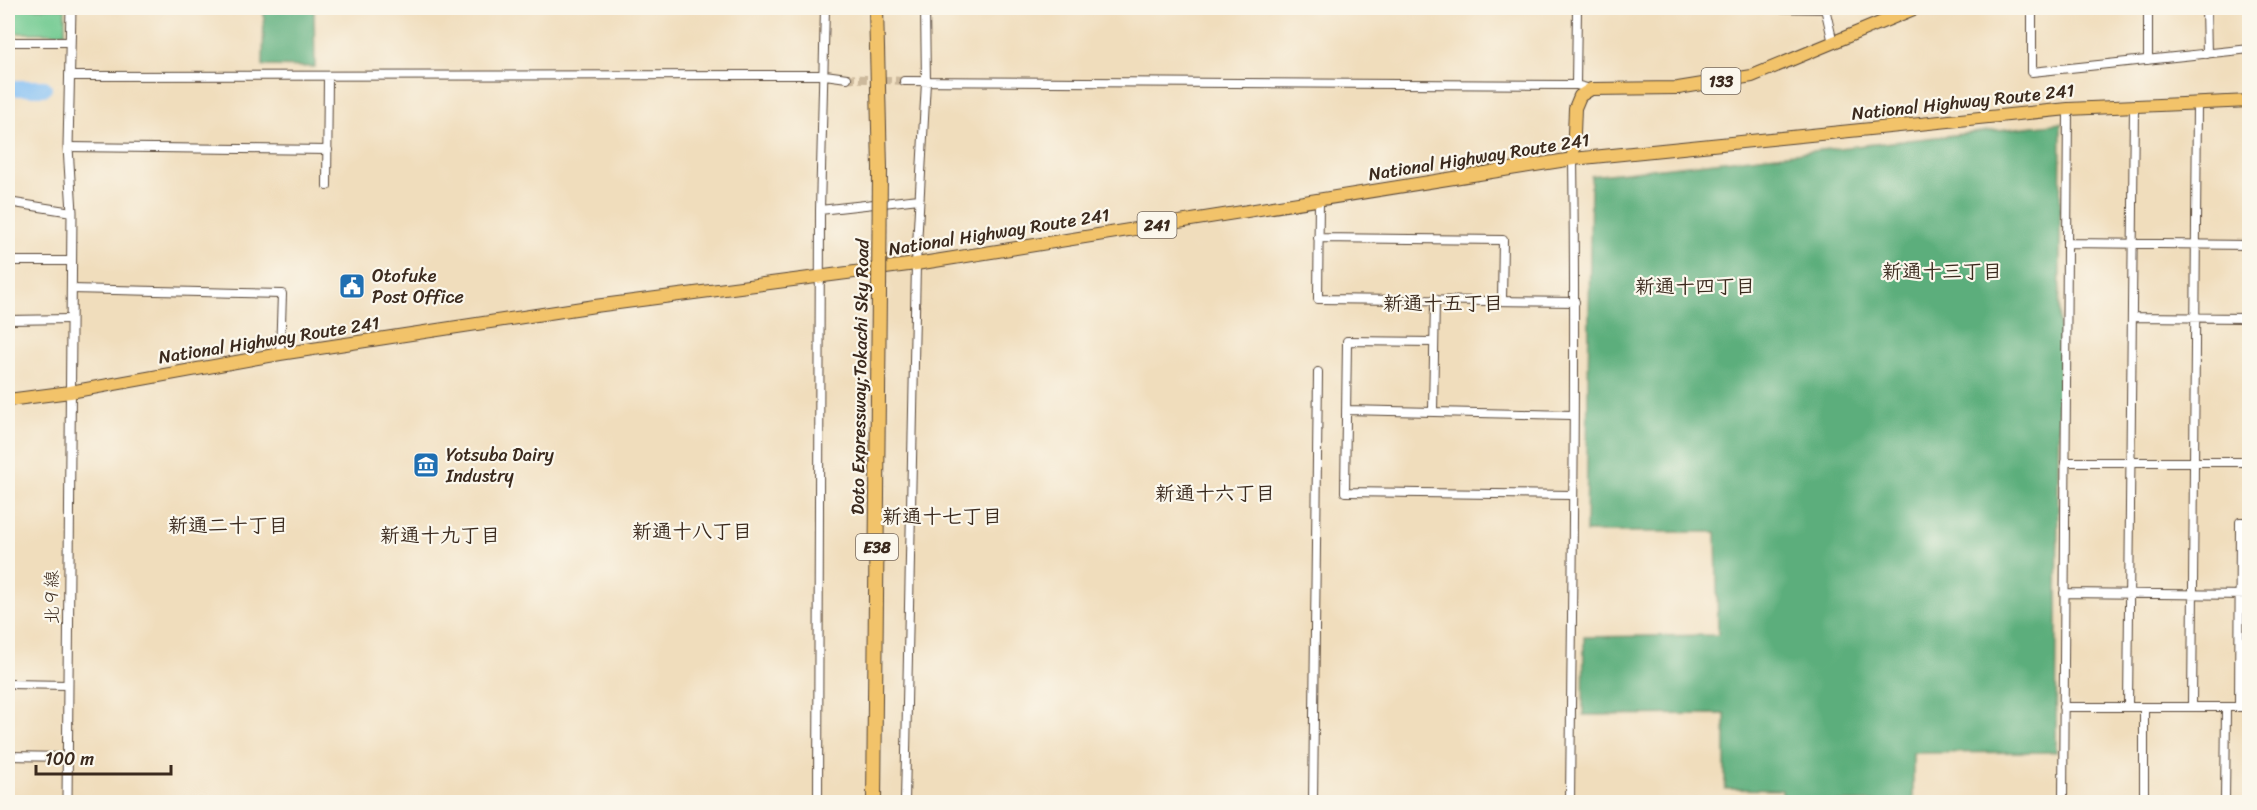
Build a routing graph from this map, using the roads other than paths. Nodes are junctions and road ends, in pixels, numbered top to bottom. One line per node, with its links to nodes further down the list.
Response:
1 (71, 8): 14 (street, 北９線)
2 (825, 8): 19 (street)
3 (876, 8): 34 (highway, Doto Expressway;Tokachi Sky Road / E38)
4 (884, 8): 34 (highway, Doto Expressway;Tokachi Sky Road / E38)
5 (925, 8): 24 (street)
6 (1578, 8): 25 (street)
7 (1764, 8): 8 (street)
8 (1825, 8): 15 (street)
9 (1916, 8): 15 (main road, 133)
10 (2032, 8): 18 (street)
11 (2148, 8): 18 (street)
12 (2206, 8): 17 (street)
13 (8, 42): 14 (street)
14 (69, 42): 20 (street, 北９線)
15 (1833, 43): 26 (main road, 133)
16 (2250, 49): 17 (street)
17 (2206, 54): 18 (street)
18 (2148, 60)
19 (825, 75): 21 (street); 22 (street); 39 (street)
20 (69, 76): 21 (street); 31 (street, 北９線)
21 (328, 76): 32 (street)
22 (847, 78)
23 (904, 81): 24 (street)
24 (926, 82): 25 (street); 36 (street)
25 (1576, 85): 26 (street)
26 (1591, 89): 33 (main road)
27 (2250, 102): 28 (main road, National Highway Route 241 / 241)
28 (2198, 104): 29 (main road, National Highway Route 241 / 241); 44 (street)
29 (2134, 106): 30 (main road, National Highway Route 241 / 241); 43 (street)
30 (2068, 109): 33 (main road, National Highway Route 241 / 241); 42 (street)
31 (68, 147): 32 (street); 40 (street, 北９線)
32 (328, 150): 35 (street)
33 (1573, 159): 37 (main road, National Highway Route 241 / 241); 53 (street)
34 (880, 168): 91 (highway, Doto Expressway;Tokachi Sky Road / E38, bridge)
35 (327, 186)
36 (919, 199): 39 (street); 48 (street)
37 (1319, 199): 41 (street); 48 (main road, National Highway Route 241 / 241)
38 (8, 202): 40 (street)
39 (820, 210): 49 (street)
40 (72, 212): 47 (street, 北９線)
41 (1318, 238): 51 (street); 52 (street)
42 (2067, 243): 43 (street); 67 (street)
43 (2132, 244): 44 (street); 54 (street)
44 (2196, 244): 45 (street); 56 (street)
45 (2250, 245)
46 (8, 261): 47 (street)
47 (71, 261): 50 (street, 北９線)
48 (916, 264): 49 (main road, National Highway Route 241 / 241); 92 (street)
49 (821, 276): 60 (main road, National Highway Route 241 / 241); 90 (street)
50 (71, 289): 55 (street, 北９線); 60 (street)
51 (1435, 299): 52 (street); 59 (street)
52 (1502, 301): 53 (street)
53 (1575, 302): 66 (street)
54 (2132, 317): 56 (street); 68 (street)
55 (71, 318): 58 (street); 62 (street, 北９線)
56 (2196, 318): 57 (street); 69 (street)
57 (2250, 318)
58 (8, 320)
59 (1434, 342): 64 (street); 65 (street)
60 (280, 354): 62 (main road, National Highway Route 241 / 241)
61 (1318, 372): 93 (street)
62 (70, 392): 63 (main road, National Highway Route 241 / 241); 79 (street, 北９線)
63 (8, 400)
64 (1346, 410): 65 (street); 71 (street)
65 (1433, 411): 66 (street)
66 (1572, 415): 71 (street)
67 (2065, 462): 68 (street); 73 (street)
68 (2130, 462): 69 (street); 74 (street)
69 (2194, 462): 70 (street); 75 (street)
70 (2250, 462)
71 (1572, 495): 94 (street)
72 (2250, 522): 76 (street)
73 (2064, 593): 74 (street); 80 (street)
74 (2129, 593): 75 (street); 81 (street)
75 (2193, 594): 76 (street); 83 (street)
76 (2240, 594): 77 (street); 85 (street)
77 (2250, 595)
78 (8, 684): 79 (street)
79 (68, 685): 88 (street, 北９線)
80 (2064, 707): 81 (street); 95 (street)
81 (2128, 707): 82 (street)
82 (2144, 707): 83 (street); 96 (street)
83 (2192, 707): 84 (street)
84 (2226, 707): 85 (street); 97 (street)
85 (2238, 707): 86 (street)
86 (2250, 707)
87 (8, 756): 88 (street)
88 (68, 757): 89 (street, 北９線)
89 (67, 802)
90 (818, 802)
91 (874, 802)
92 (905, 802)
93 (1313, 802)
94 (1570, 802)
95 (2063, 802)
96 (2144, 802)
97 (2225, 802)

